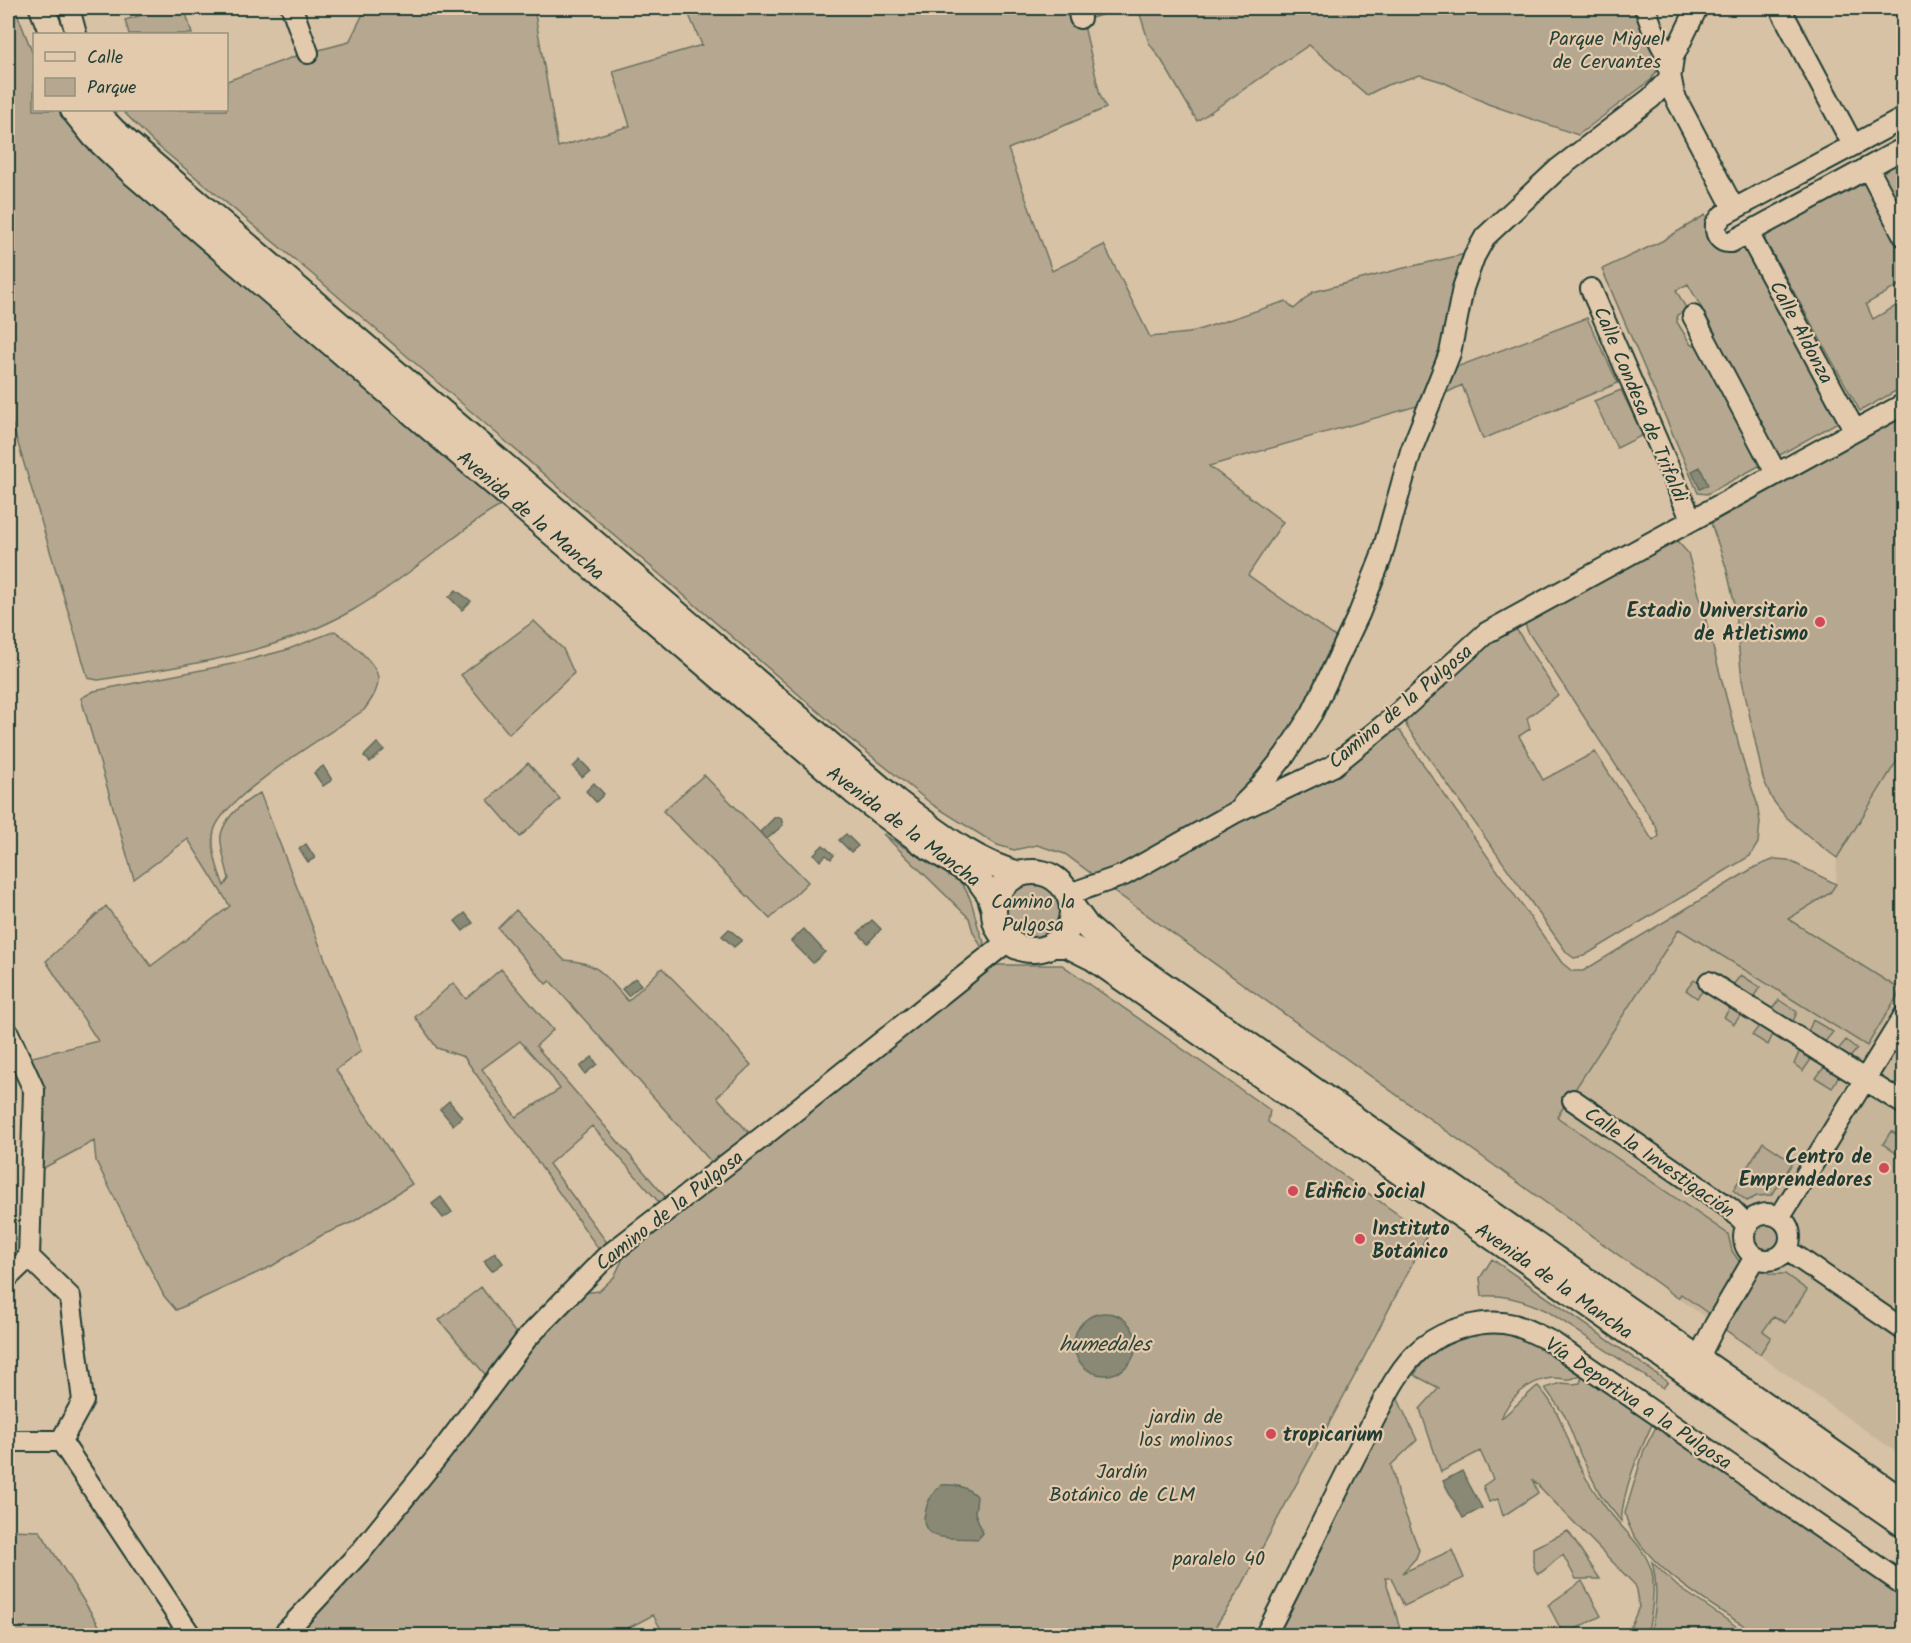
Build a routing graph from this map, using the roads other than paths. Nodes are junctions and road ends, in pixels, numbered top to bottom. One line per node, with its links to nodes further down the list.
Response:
1 (27, 8): 8 (main road)
2 (42, 8): 9 (main road)
3 (69, 8): 10 (street)
4 (292, 8): 11 (street)
5 (1645, 8): 12 (street)
6 (1780, 8): 16 (street)
7 (1699, 10): 12 (street)
8 (35, 33)
9 (52, 33)
10 (76, 33)
11 (308, 52)
12 (1671, 78): 19 (street); 28 (street)
13 (73, 111): 31 (main road, Avenida de la Mancha)
14 (95, 111): 29 (main road, Avenida de la Mancha)
15 (1904, 118): 16 (street)
16 (1853, 145): 19 (street)
17 (1904, 148): 18 (street)
18 (1868, 168): 20 (street); 21 (street)
19 (1734, 209): 20 (street)
20 (1748, 233): 25 (street, Calle Aldonza)
21 (1904, 236)
22 (1591, 289): 27 (street, Calle Condesa de Trifaldi)
23 (1693, 316): 26 (street)
24 (1904, 404): 25 (street, Camino de la Pulgosa)
25 (1855, 430): 26 (street, Camino de la Pulgosa)
26 (1776, 473): 27 (street, Camino de la Pulgosa)
27 (1691, 519): 28 (street, Camino de la Pulgosa)
28 (1234, 813): 30 (street, Camino de la Pulgosa)
29 (1020, 874): 30 (main road); 31 (main road)
30 (1070, 900): 33 (main road); 47 (main road, Avenida de la Mancha)
31 (994, 910): 32 (main road)
32 (1008, 941): 33 (main road); 54 (street, Camino de la Pulgosa)
33 (1053, 945): 51 (main road, Avenida de la Mancha)
34 (1709, 982): 37 (street)
35 (1904, 1016): 37 (street)
36 (8, 1034): 43 (street)
37 (1864, 1079): 39 (street); 40 (street)
38 (1573, 1100): 41 (street, Calle la Investigación)
39 (1904, 1104)
40 (1780, 1217): 41 (street); 42 (street)
41 (1747, 1225): 44 (street)
42 (1787, 1250): 44 (street); 46 (street)
43 (29, 1257): 45 (street); 49 (street)
44 (1755, 1257): 47 (street)
45 (8, 1277)
46 (1904, 1330)
47 (1698, 1359): 50 (main road, Avenida de la Mancha)
48 (8, 1441): 49 (street)
49 (61, 1441): 53 (street)
50 (1904, 1502)
51 (1904, 1525)
52 (1904, 1585): 55 (street, Vía Deportiva a la Pulgosa)
53 (191, 1635)
54 (282, 1635)
55 (1265, 1635)

